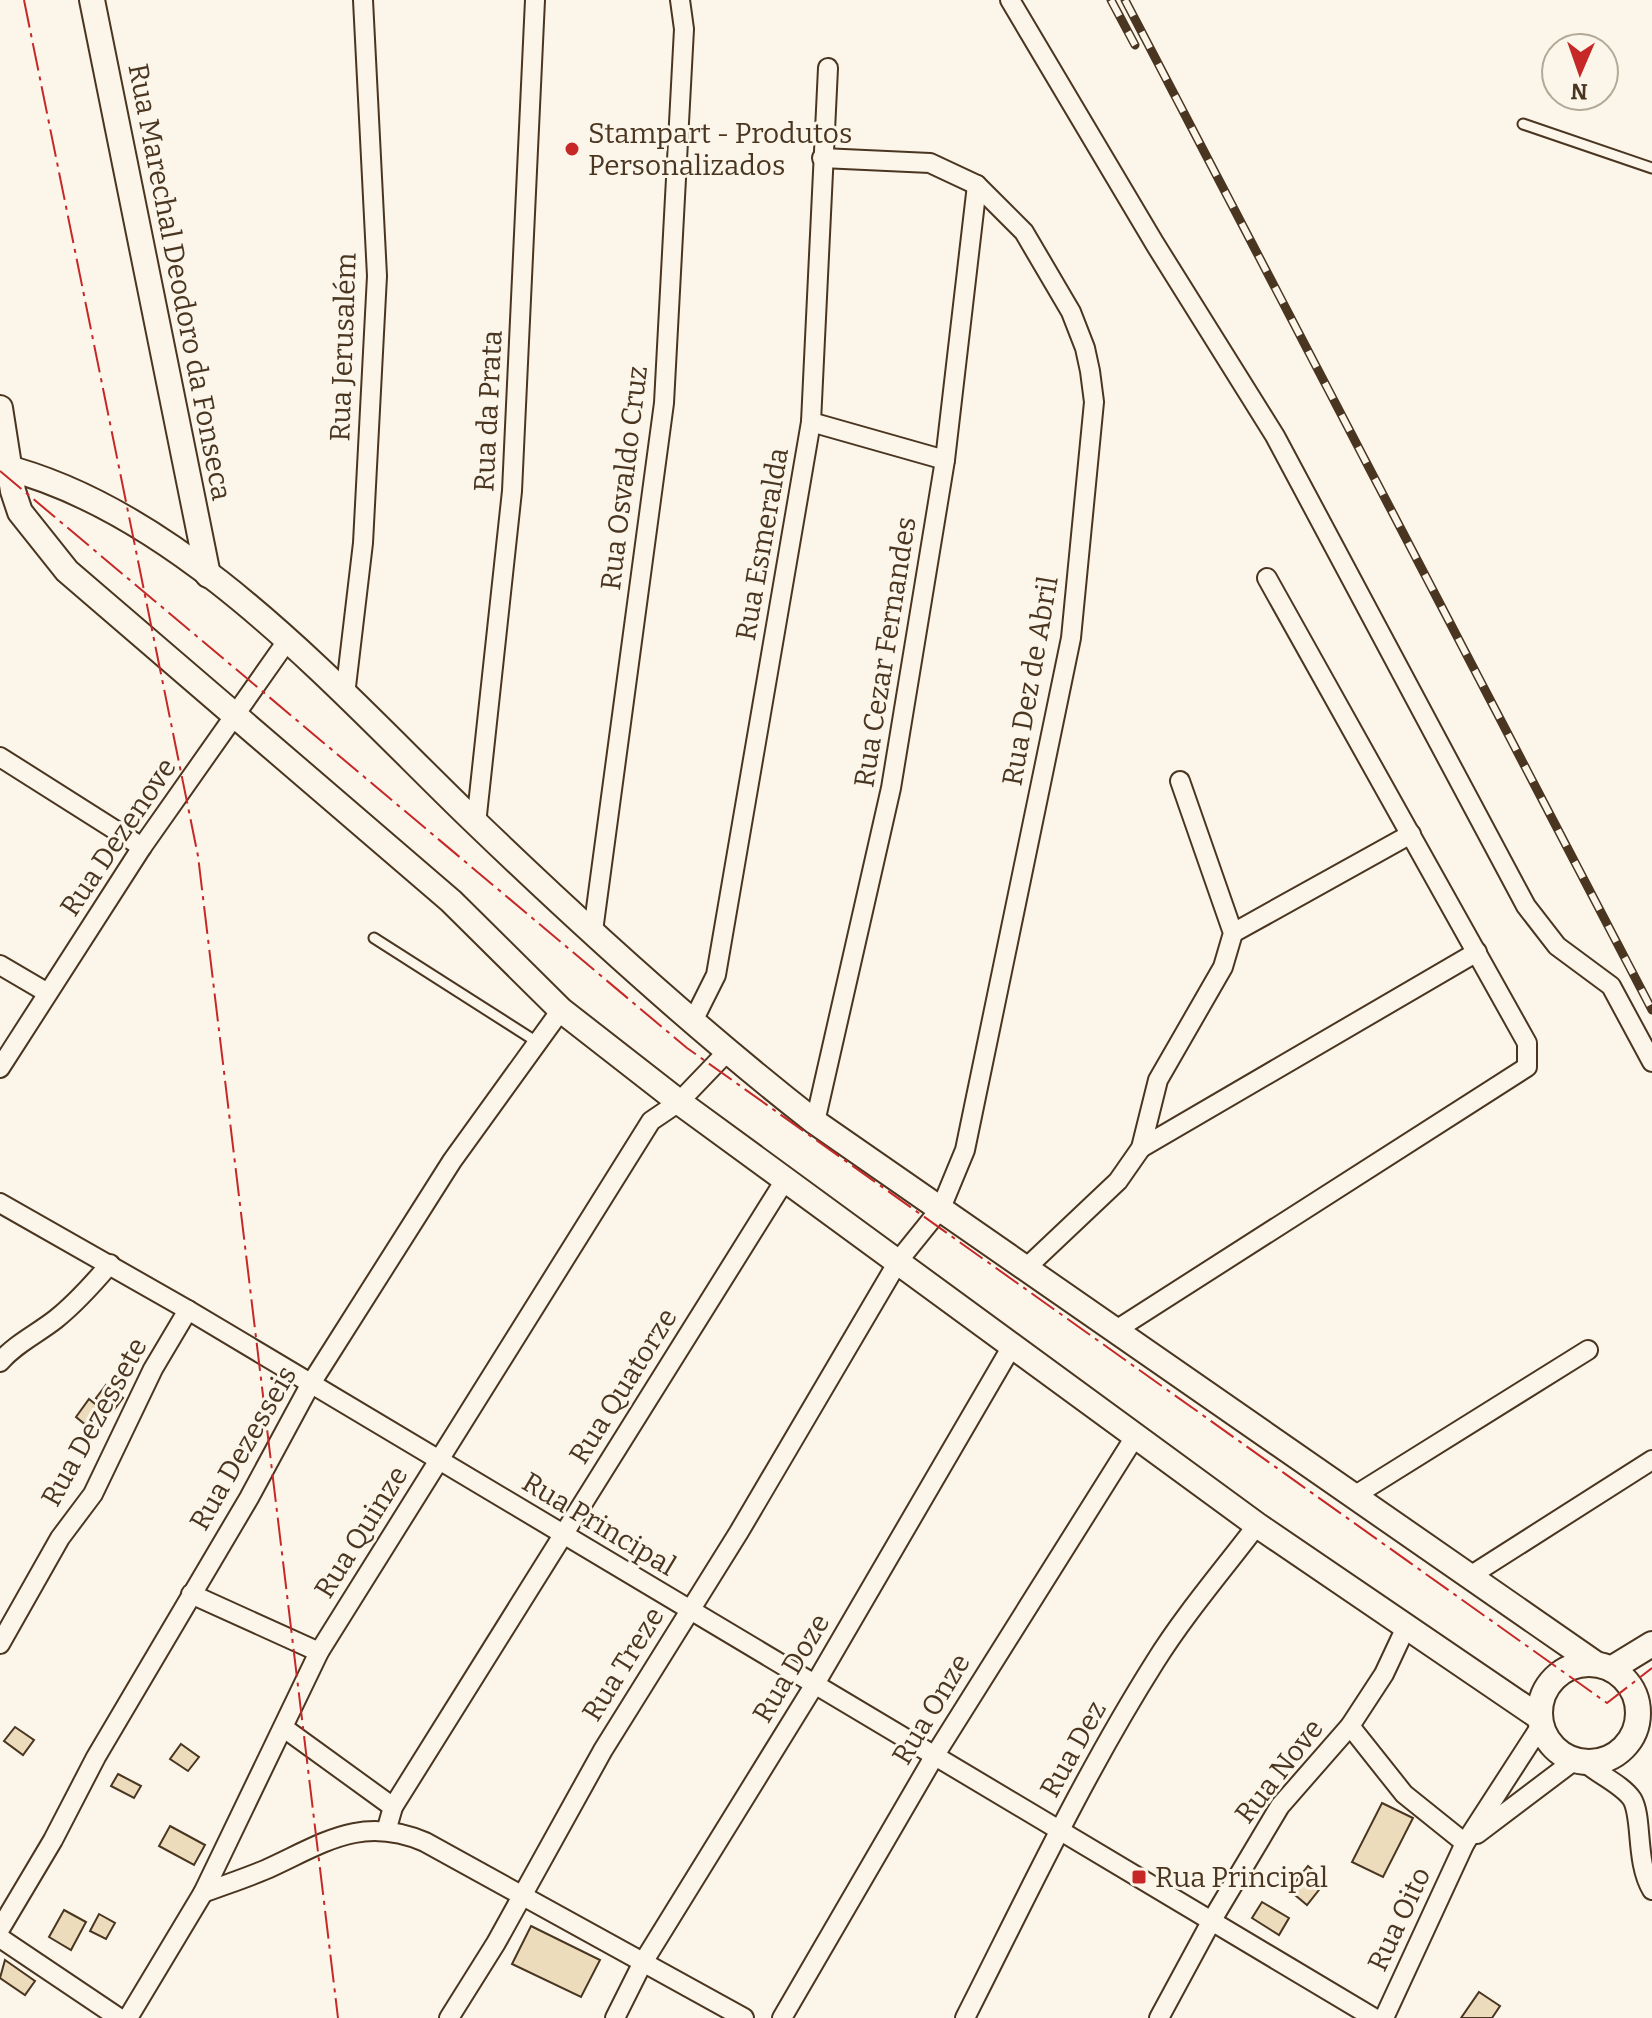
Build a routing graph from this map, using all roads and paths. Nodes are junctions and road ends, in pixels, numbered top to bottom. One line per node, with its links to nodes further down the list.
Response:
1 (92, 0): 15 (street, Rua Marechal Deodoro da Fonseca)
2 (363, 0): 18 (street, Rua Jerusalém)
3 (535, 0): 22 (street, Rua da Prata)
4 (680, 0): 25 (street, Rua Osvaldo Cruz)
5 (1010, 0): 35 (street)
6 (828, 68): 8 (street, Rua Esmeralda)
7 (1523, 124): 9 (lane)
8 (822, 158): 10 (street, Rua Dez de Abril); 12 (street, Rua Esmeralda)
9 (1652, 168)
10 (977, 185): 13 (street, Rua Cezar Fernandes); 42 (street, Rua Dez de Abril)
11 (0, 408): 14 (street)
12 (811, 422): 13 (street); 32 (street, Rua Esmeralda)
13 (945, 460): 38 (street, Rua Cezar Fernandes)
14 (4, 467): 15 (street); 19 (street)
15 (208, 575): 17 (street)
16 (1267, 578): 23 (street)
17 (287, 641): 18 (street); 19 (street, Rua Dezenove)
18 (345, 695): 22 (street)
19 (234, 716): 24 (street, Rua Dezenove); 31 (street)
20 (0, 757): 24 (street)
21 (1180, 781): 26 (street)
22 (476, 824): 25 (street)
23 (1411, 834): 26 (street); 28 (street)
24 (142, 847): 30 (street, Rua Dezenove)
25 (593, 931): 32 (street)
26 (1233, 933): 39 (street)
27 (374, 938): 33 (lane)
28 (1477, 952): 39 (street); 47 (street)
29 (0, 965): 30 (street)
30 (46, 992): 36 (street, Rua Dezenove)
31 (561, 1010): 33 (street, Rua Dezesseis); 37 (street)
32 (693, 1021): 34 (street)
33 (537, 1042): 51 (street, Rua Dezesseis)
34 (726, 1053): 37 (street, Rua Quinze); 38 (street)
35 (1652, 1062)
36 (0, 1068)
37 (679, 1102): 40 (street); 54 (street, Rua Quinze)
38 (815, 1122): 42 (street)
39 (1141, 1148): 45 (street)
40 (785, 1180): 43 (street); 57 (street, Rua Quatorze)
41 (0, 1203): 44 (street, Rua Principal)
42 (941, 1208): 43 (street, Rua Dez de Abril); 45 (street)
43 (899, 1260): 48 (street); 60 (street, Rua Treze)
44 (110, 1264): 46 (street, Rua Principal); 50 (street)
45 (1026, 1268): 47 (street)
46 (188, 1310): 51 (street, Rua Principal); 62 (street, Rua Dezessete)
47 (1116, 1330): 55 (street)
48 (1012, 1346): 52 (street); 66 (street, Rua Doze)
49 (1588, 1350): 55 (street)
50 (0, 1362)
51 (310, 1385): 54 (street, Rua Principal); 59 (street, Rua Dezesseis)
52 (1136, 1435): 56 (street); 72 (street, Rua Onze)
53 (1652, 1460): 58 (street)
54 (439, 1461): 57 (street, Rua Principal); 64 (street, Rua Quinze)
55 (1354, 1496): 58 (street)
56 (1257, 1525): 61 (street); 76 (street, Rua Dez)
57 (562, 1534): 60 (street, Rua Principal); 74 (street, Rua Quatorze)
58 (1470, 1576): 65 (street)
59 (191, 1594): 64 (street); 82 (street, Rua Dezesseis)
60 (690, 1610): 66 (street, Rua Principal); 80 (street, Rua Treze)
61 (1407, 1625): 67 (street); 69 (street, Rua Nove)
62 (0, 1644)
63 (1652, 1644): 65 (street)
64 (319, 1652): 70 (street, Rua Quinze)
65 (1604, 1666): 67 (street); 71 (street)
66 (815, 1684): 72 (street, Rua Principal); 84 (street, Rua Doze)
67 (1540, 1722): 73 (street); 77 (street, Rua Oito)
68 (1652, 1724): 71 (street)
69 (1350, 1726): 77 (street); 81 (street, Rua Nove)
70 (284, 1728): 74 (street); 79 (street, Rua Quinze)
71 (1632, 1738): 73 (street)
72 (935, 1755): 76 (street, Rua Principal); 90 (street, Rua Onze)
73 (1579, 1760): 77 (street, Rua Oito); 78 (street)
74 (393, 1807): 75 (street, Rua Quatorze)
75 (387, 1828): 79 (street); 80 (street)
76 (1060, 1830): 81 (street, Rua Principal); 91 (street, Rua Dez)
77 (1465, 1843): 94 (street, Rua Oito)
78 (1652, 1890)
79 (203, 1893): 86 (street, Rua Quinze)
80 (522, 1896): 84 (street); 87 (street, Rua Treze)
81 (1212, 1920): 92 (street, Rua Nove); 93 (street, Rua Principal)
82 (0, 1929)
83 (0, 1938): 85 (street)
84 (642, 1964): 88 (street, Rua Doze); 89 (street)
85 (119, 2018)
86 (128, 2018)
87 (449, 2018)
88 (615, 2018)
89 (744, 2018)
90 (782, 2018)
91 (965, 2018)
92 (1159, 2018)
93 (1374, 2018)
94 (1384, 2018)

